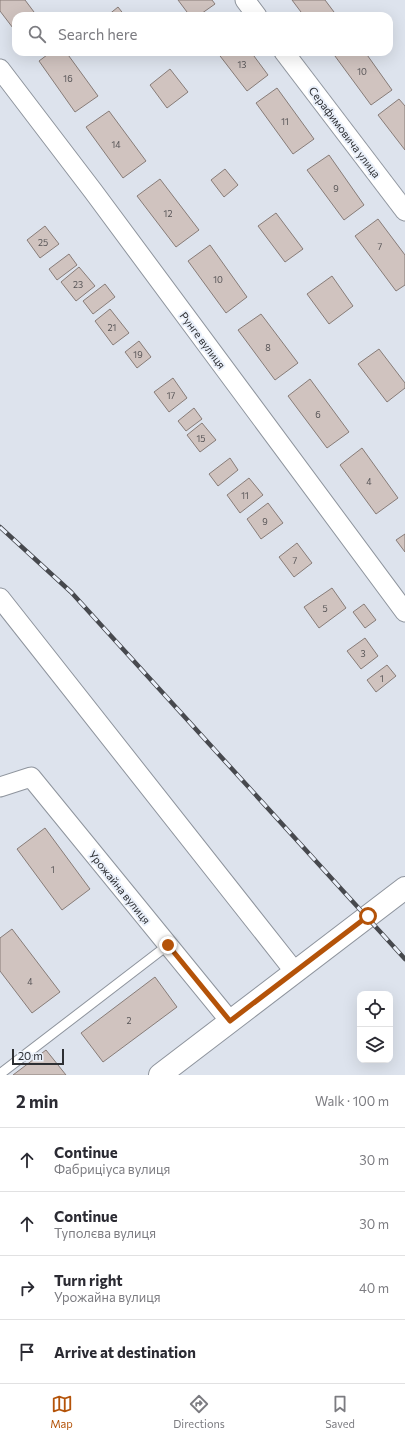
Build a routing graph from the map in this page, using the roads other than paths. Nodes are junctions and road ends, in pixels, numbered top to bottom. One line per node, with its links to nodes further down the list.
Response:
1 (245, 0): 2 (street)
2 (254, 12)
3 (287, 56): 5 (street, Серафимовича улица)
4 (0, 69): 7 (street, Рунге вулиця)
5 (405, 211)
6 (0, 598): 11 (street)
7 (405, 612)
8 (0, 787): 10 (street, Урожайна вулиця)
9 (405, 888): 11 (main road)
10 (168, 945): 12 (street, Урожайна вулиця); 13 (lane)
11 (295, 972): 12 (main road)
12 (230, 1021): 14 (main road)
13 (0, 1074)
14 (160, 1075)

